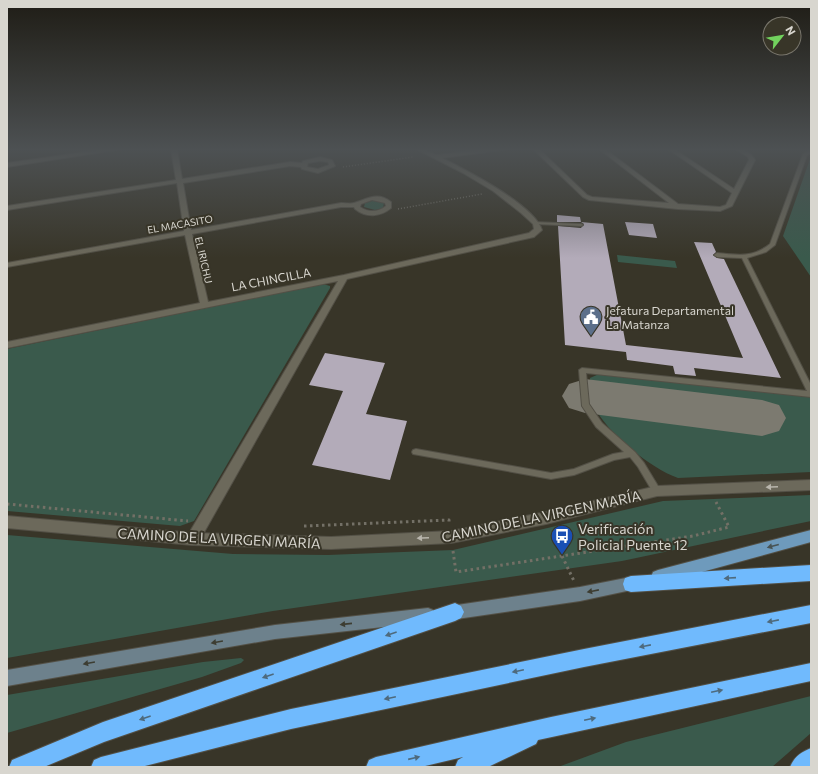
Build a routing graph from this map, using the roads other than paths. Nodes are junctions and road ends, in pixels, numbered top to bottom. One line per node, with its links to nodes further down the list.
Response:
1 (154, 185): 12 (street)
2 (181, 185): 15 (street, EL IRICHU)
3 (487, 185): 14 (street)
4 (573, 185): 11 (street)
5 (649, 185): 11 (street)
6 (725, 185): 9 (street)
7 (739, 185): 9 (street)
8 (794, 185): 17 (lane)
9 (735, 192): 11 (street)
10 (357, 205): 10 (street, EL MACASITO); 15 (street, EL MACASITO)
11 (678, 207)
12 (7, 208)
13 (581, 224): 14 (lane)
14 (537, 226): 19 (street, LA CHINCILLA)
15 (188, 232): 18 (street, EL MACASITO); 20 (street, EL IRICHU)
16 (717, 254): 17 (lane)
17 (744, 257): 22 (lane)
18 (7, 265)
19 (344, 277): 20 (street, LA CHINCILLA); 29 (street)
20 (205, 305): 21 (street, LA CHINCILLA)
21 (7, 345)
22 (811, 393): 24 (lane)
23 (416, 452): 24 (lane)
24 (632, 454): 26 (lane)
25 (811, 485): 26 (street, CAMINO DE LA VIRGEN MARÍA, one-way to 26)
26 (657, 491): 29 (street, CAMINO DE LA VIRGEN MARÍA, one-way to 29)
27 (7, 522): 29 (street, CAMINO DE LA VIRGEN MARÍA)
28 (811, 536): 31 (main road, one-way to 31)
29 (193, 539)
30 (811, 573): 31 (highway, one-way to 31)
31 (632, 584): 32 (main road, one-way to 32)
32 (455, 612): 35 (main road, one-way to 35); 38 (highway, one-way to 38)
33 (811, 614): 39 (highway, one-way to 39)
34 (811, 672): 36 (highway, one-way to 34)
35 (7, 678)
36 (552, 727): 40 (highway, one-way to 36); 41 (highway)
37 (811, 758): 42 (highway)
38 (20, 767)
39 (101, 767)
40 (376, 767)
41 (465, 767)
42 (800, 767)

